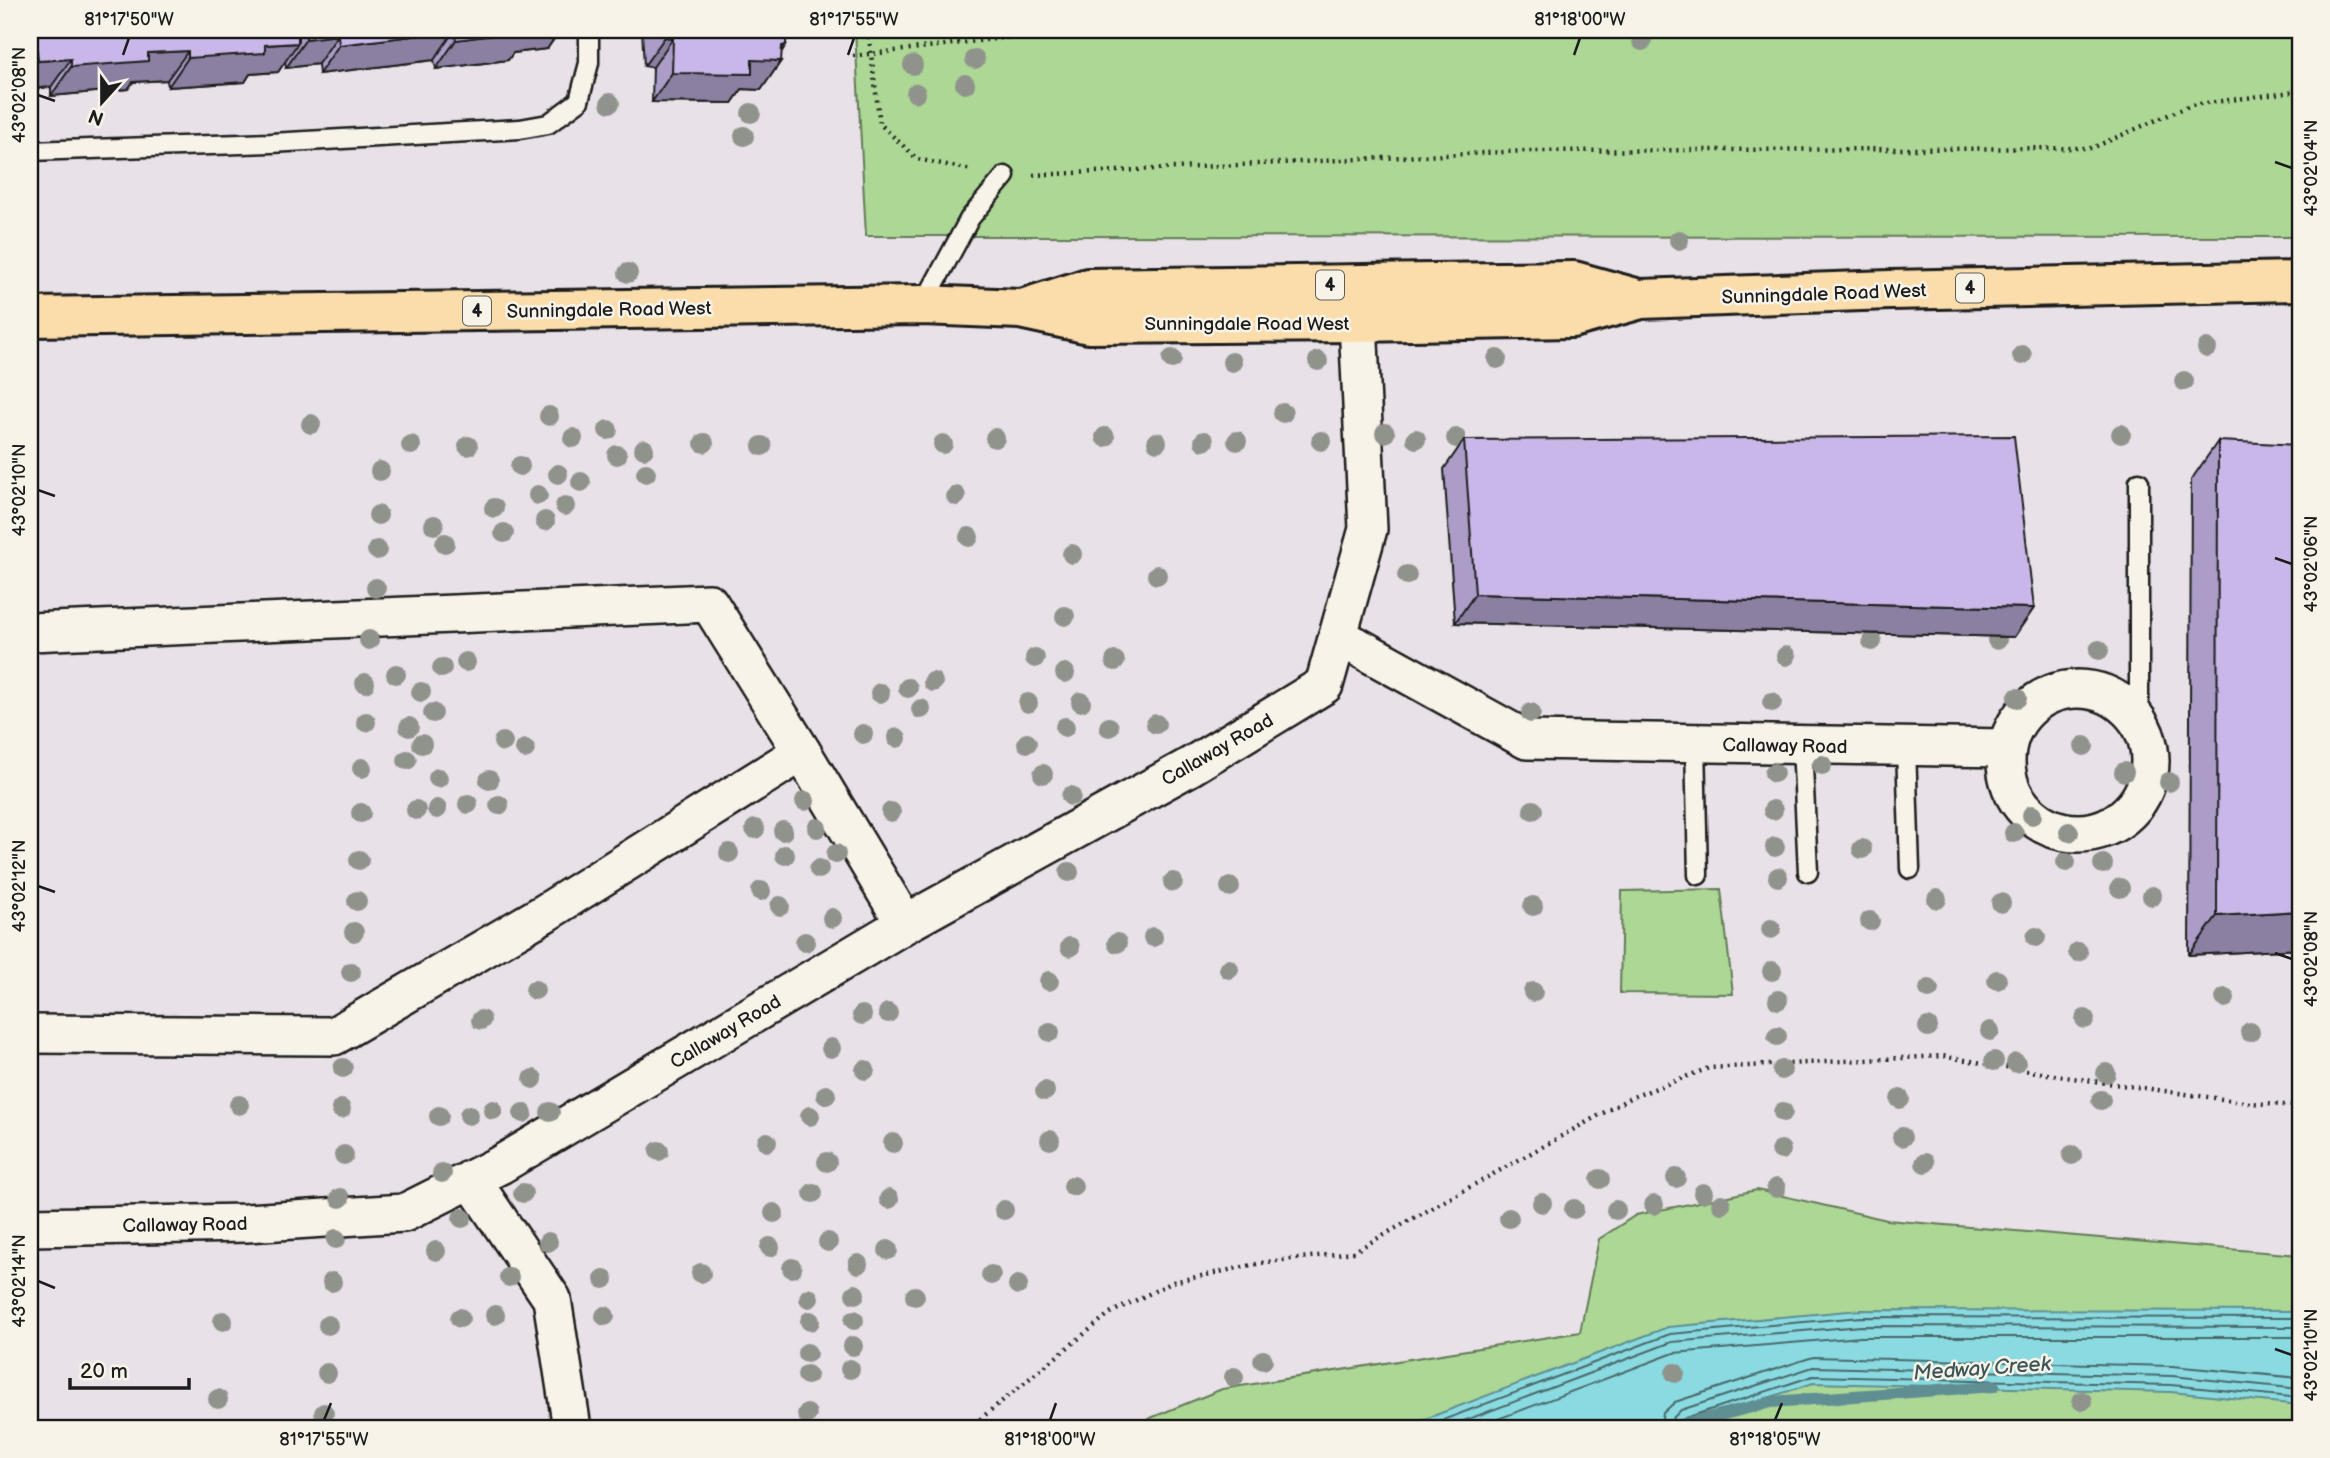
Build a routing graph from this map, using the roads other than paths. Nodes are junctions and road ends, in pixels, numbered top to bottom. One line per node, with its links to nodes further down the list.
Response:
1 (589, 30): 2 (lane)
2 (30, 151)
3 (1005, 176): 6 (lane)
4 (2300, 282): 5 (main road, Sunningdale Road West / 4)
5 (1641, 299): 7 (main road, Sunningdale Road West / 4); 9 (main road, Sunningdale Road West)
6 (923, 305): 7 (main road, Sunningdale Road West / 4); 8 (main road, Sunningdale Road West / 4)
7 (1020, 309): 9 (main road, Sunningdale Road West)
8 (30, 317)
9 (1358, 322): 12 (street, Callaway Road)
10 (2138, 482): 13 (lane)
11 (30, 632): 18 (street)
12 (1338, 636): 14 (street, Callaway Road); 22 (street, Callaway Road)
13 (2140, 723): 17 (street); 17 (street)
14 (1695, 743): 15 (street, Callaway Road); 21 (lane)
15 (1802, 745): 16 (street, Callaway Road); 20 (lane)
16 (1906, 747): 17 (street, Callaway Road); 19 (lane)
17 (2006, 748)
18 (802, 752): 22 (street); 23 (street)
19 (1910, 869)
20 (1808, 872)
21 (1698, 875)
22 (905, 924): 24 (street, Callaway Road)
23 (30, 1034)
24 (471, 1179): 25 (street, Callaway Road); 26 (street)
25 (30, 1227)
26 (572, 1428)

